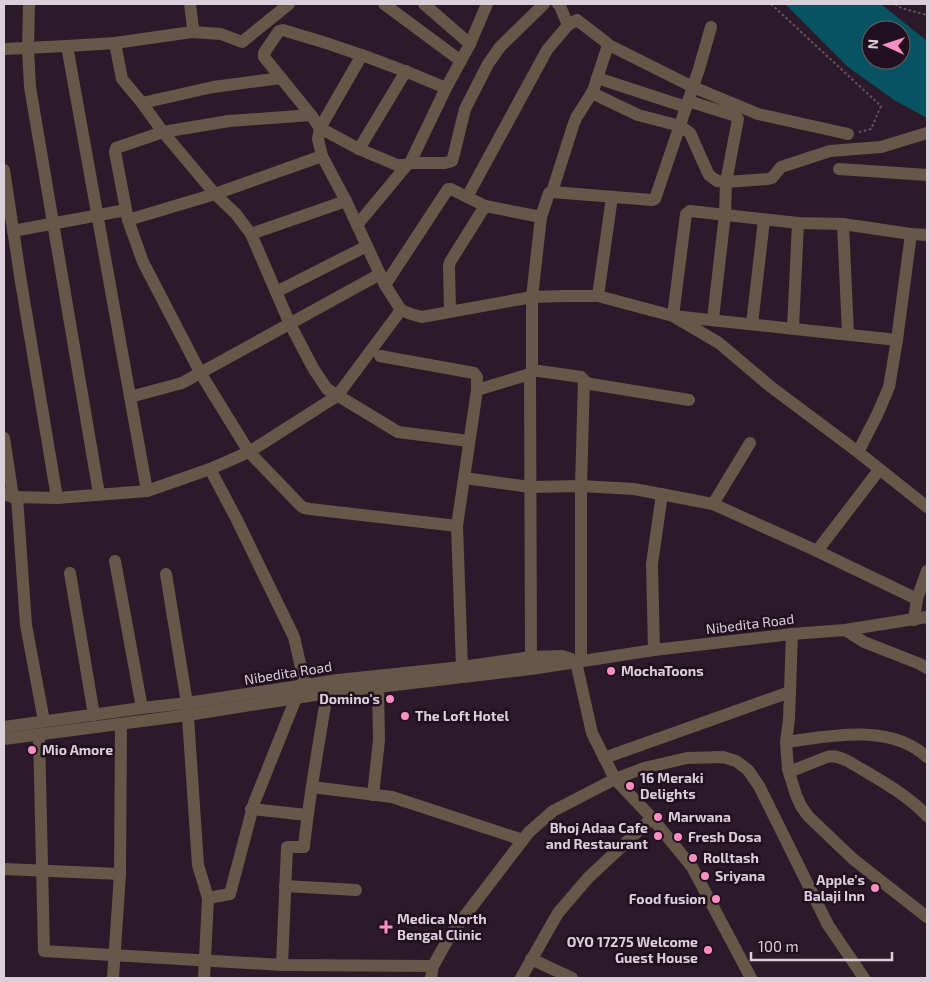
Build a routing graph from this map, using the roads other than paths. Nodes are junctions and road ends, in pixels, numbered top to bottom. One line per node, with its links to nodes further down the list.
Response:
1 (28, 4): 19 (street)
2 (190, 4): 11 (street)
3 (289, 4): 12 (street)
4 (384, 4): 21 (street)
5 (424, 4): 14 (street)
6 (487, 4): 14 (street)
7 (544, 4): 38 (street)
8 (558, 4): 9 (street)
9 (568, 24): 15 (street); 45 (street)
10 (711, 27): 25 (street)
11 (192, 32): 12 (street); 13 (street)
12 (256, 32): 17 (street)
13 (115, 43): 16 (street); 28 (street)
14 (470, 44): 21 (street)
15 (607, 44): 24 (street); 25 (street)
16 (67, 46): 19 (street); 51 (street)
17 (266, 48): 20 (street); 23 (street)
18 (4, 49): 19 (street)
19 (28, 49): 55 (street)
20 (362, 55): 22 (street); 32 (street)
21 (461, 61): 26 (street)
22 (406, 71): 26 (street); 36 (street)
23 (281, 78): 28 (street); 30 (street)
24 (597, 78): 27 (street); 29 (street)
25 (693, 87): 29 (street); 35 (street)
26 (446, 88): 38 (street)
27 (592, 93): 31 (street); 43 (street)
28 (142, 103): 33 (street)
29 (687, 104): 31 (street); 42 (street)
30 (311, 116): 32 (street); 33 (street)
31 (680, 126): 42 (street); 46 (street)
32 (320, 128): 36 (street); 37 (street)
33 (163, 132): 44 (street); 50 (street)
34 (927, 133): 42 (street)
35 (848, 134)
36 (359, 149): 38 (street)
37 (322, 156): 44 (street); 47 (street)
38 (408, 164): 57 (street)
39 (839, 168): 41 (street)
40 (4, 170): 58 (street)
41 (927, 175)
42 (726, 182): 49 (street)
43 (552, 192): 46 (street); 52 (street)
44 (215, 194): 50 (street); 59 (street)
45 (467, 197): 48 (street); 63 (street)
46 (612, 197): 65 (street)
47 (346, 201): 57 (street); 59 (street)
48 (485, 206): 52 (street); 68 (street)
49 (725, 214): 53 (street); 69 (street); 70 (street)
50 (127, 215): 51 (street); 78 (street)
51 (98, 216): 55 (street); 82 (street)
52 (541, 217): 66 (street)
53 (764, 220): 54 (street); 72 (street)
54 (798, 223): 56 (street); 73 (street)
55 (53, 224): 58 (street); 95 (street)
56 (843, 224): 60 (street); 74 (street)
57 (357, 226): 62 (street)
58 (10, 228): 98 (street)
59 (251, 234): 64 (street)
60 (911, 234): 61 (street); 75 (street)
61 (927, 235)
62 (367, 246): 63 (street); 64 (street)
63 (382, 279): 67 (street); 71 (street)
64 (276, 292): 71 (street)
65 (598, 296): 66 (street); 69 (street)
66 (532, 297): 68 (street); 77 (street)
67 (401, 310): 68 (street); 81 (street)
68 (450, 311)
69 (673, 316): 70 (street); 88 (street)
70 (713, 320): 72 (street)
71 (290, 324): 78 (street); 81 (street)
72 (752, 324): 73 (street)
73 (793, 328): 74 (street)
74 (848, 334): 75 (street)
75 (897, 340): 88 (street)
76 (380, 356): 80 (street)
77 (531, 372): 79 (street); 80 (street); 92 (street)
78 (200, 374): 82 (street); 87 (street)
79 (585, 383): 83 (street); 93 (street)
80 (478, 390): 85 (street)
81 (337, 396): 85 (street); 87 (street)
82 (130, 397): 94 (street)
83 (688, 400)
84 (4, 438): 97 (street)
85 (470, 441): 91 (street)
86 (750, 443): 99 (street)
87 (249, 452): 89 (street); 101 (street)
88 (858, 452): 90 (street)
89 (210, 470): 94 (street); 117 (street)
90 (879, 470): 100 (street); 102 (street)
91 (464, 478): 92 (street); 101 (street)
92 (530, 486): 93 (street); 113 (street)
93 (581, 486): 96 (street); 114 (street)
94 (147, 490): 95 (street)
95 (99, 494): 98 (street)
96 (662, 494): 99 (street); 112 (street)
97 (11, 496): 98 (street); 125 (street)
98 (56, 498)
99 (713, 504): 102 (street)
100 (927, 507)
101 (457, 526): 115 (street)
102 (816, 551): 107 (street)
103 (115, 561): 122 (street)
104 (927, 571): 107 (street)
105 (70, 573): 124 (street)
106 (166, 574): 123 (street)
107 (916, 598): 109 (street)
108 (927, 617): 109 (street, Nibedita Road)
109 (914, 620): 110 (street, Nibedita Road)
110 (845, 630): 111 (street, Nibedita Road); 116 (street)
111 (792, 634): 112 (street, Nibedita Road); 119 (street)
112 (654, 650): 114 (street, Nibedita Road)
113 (531, 657): 114 (street, Nibedita Road); 115 (street, Nibedita Road)
114 (579, 661): 118 (street, Nibedita Road); 132 (street)
115 (462, 667): 117 (street, Nibedita Road)
116 (927, 668)
117 (305, 685): 123 (street, Nibedita Road)
118 (378, 687): 120 (street, Nibedita Road); 136 (street)
119 (790, 692): 130 (street); 132 (street)
120 (327, 693): 121 (street, Nibedita Road); 135 (street)
121 (296, 698): 123 (street, Nibedita Road); 137 (street)
122 (142, 708): 123 (street, Nibedita Road); 124 (street, Nibedita Road)
123 (188, 709): 126 (street, Nibedita Road); 147 (street)
124 (94, 715): 125 (street, Nibedita Road)
125 (44, 721): 127 (street, Nibedita Road)
126 (121, 724): 128 (street, Nibedita Road); 144 (street)
127 (4, 726)
128 (39, 735): 129 (street, Nibedita Road); 143 (street)
129 (4, 739)
130 (786, 742): 131 (street); 133 (street)
131 (927, 757)
132 (604, 758): 134 (street)
133 (789, 772): 139 (street); 148 (street)
134 (615, 779): 140 (street); 141 (street); 159 (street)
135 (312, 787): 136 (street); 138 (street)
136 (374, 794): 141 (street)
137 (252, 810): 138 (street); 147 (street)
138 (307, 815): 145 (street)
139 (927, 816)
140 (652, 818): 150 (street); 158 (street)
141 (523, 840): 153 (street)
142 (4, 869): 143 (street)
143 (42, 870): 144 (street); 149 (street)
144 (120, 874): 149 (street)
145 (285, 886): 146 (street); 152 (street)
146 (356, 890)
147 (208, 898): 151 (street)
148 (927, 917)
149 (115, 956): 151 (street); 154 (street)
150 (531, 959): 156 (street); 157 (street)
151 (205, 961): 152 (street); 155 (street)
152 (282, 965): 153 (street)
153 (432, 972)
154 (114, 978)
155 (204, 978)
156 (520, 978)
157 (572, 978)
158 (751, 978)
159 (864, 978)

